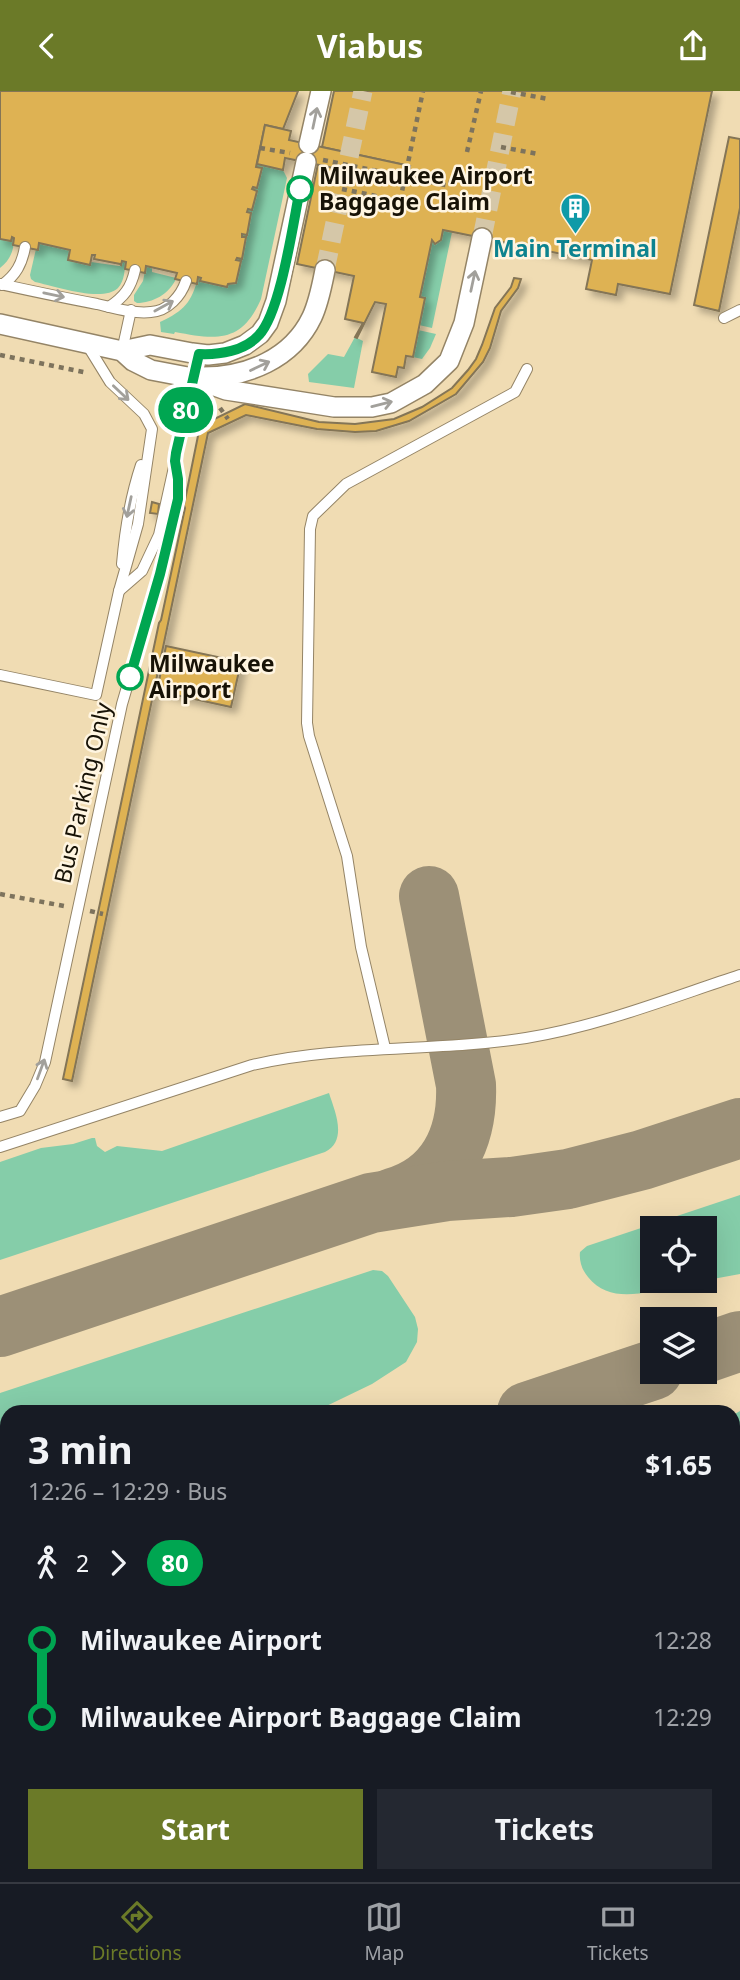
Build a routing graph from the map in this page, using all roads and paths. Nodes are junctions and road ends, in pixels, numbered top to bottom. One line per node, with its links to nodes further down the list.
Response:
1 (321, 91): 10 (street, one-way to 1)
2 (423, 91): 11 (path)
3 (481, 91): 8 (path)
4 (512, 92): 5 (path)
5 (548, 99)
6 (501, 147): 9 (path)
7 (260, 148): 10 (path)
8 (467, 152)
9 (538, 154)
10 (308, 155): 11 (path); 27 (street)
11 (405, 176): 12 (path); 13 (path)
12 (451, 178)
13 (342, 189)
14 (482, 238): 29 (street, one-way to 14)
15 (25, 247): 19 (lane)
16 (135, 270): 20 (lane)
17 (325, 270): 29 (street, one-way to 17)
18 (186, 281): 21 (lane, one-way to 18)
19 (1, 284): 20 (lane, one-way to 20)
20 (109, 307): 21 (lane)
21 (131, 310): 26 (lane)
22 (740, 310): 23 (lane)
23 (724, 318)
24 (0, 324): 25 (street)
25 (86, 343): 26 (street); 31 (lane, one-way to 31)
26 (122, 351): 27 (street); 29 (street)
27 (199, 354): 29 (lane)
28 (527, 369): 37 (lane)
29 (193, 378): 30 (lane)
30 (175, 461): 31 (lane); 34 (lane, Bus Parking Only)
31 (119, 591): 32 (lane)
32 (0, 675)
33 (0, 894): 34 (path)
34 (77, 909): 35 (path); 38 (lane, Bus Parking Only, one-way to 34)
35 (103, 914)
36 (740, 975): 37 (lane)
37 (385, 1048): 39 (lane)
38 (0, 1117)
39 (0, 1147)

